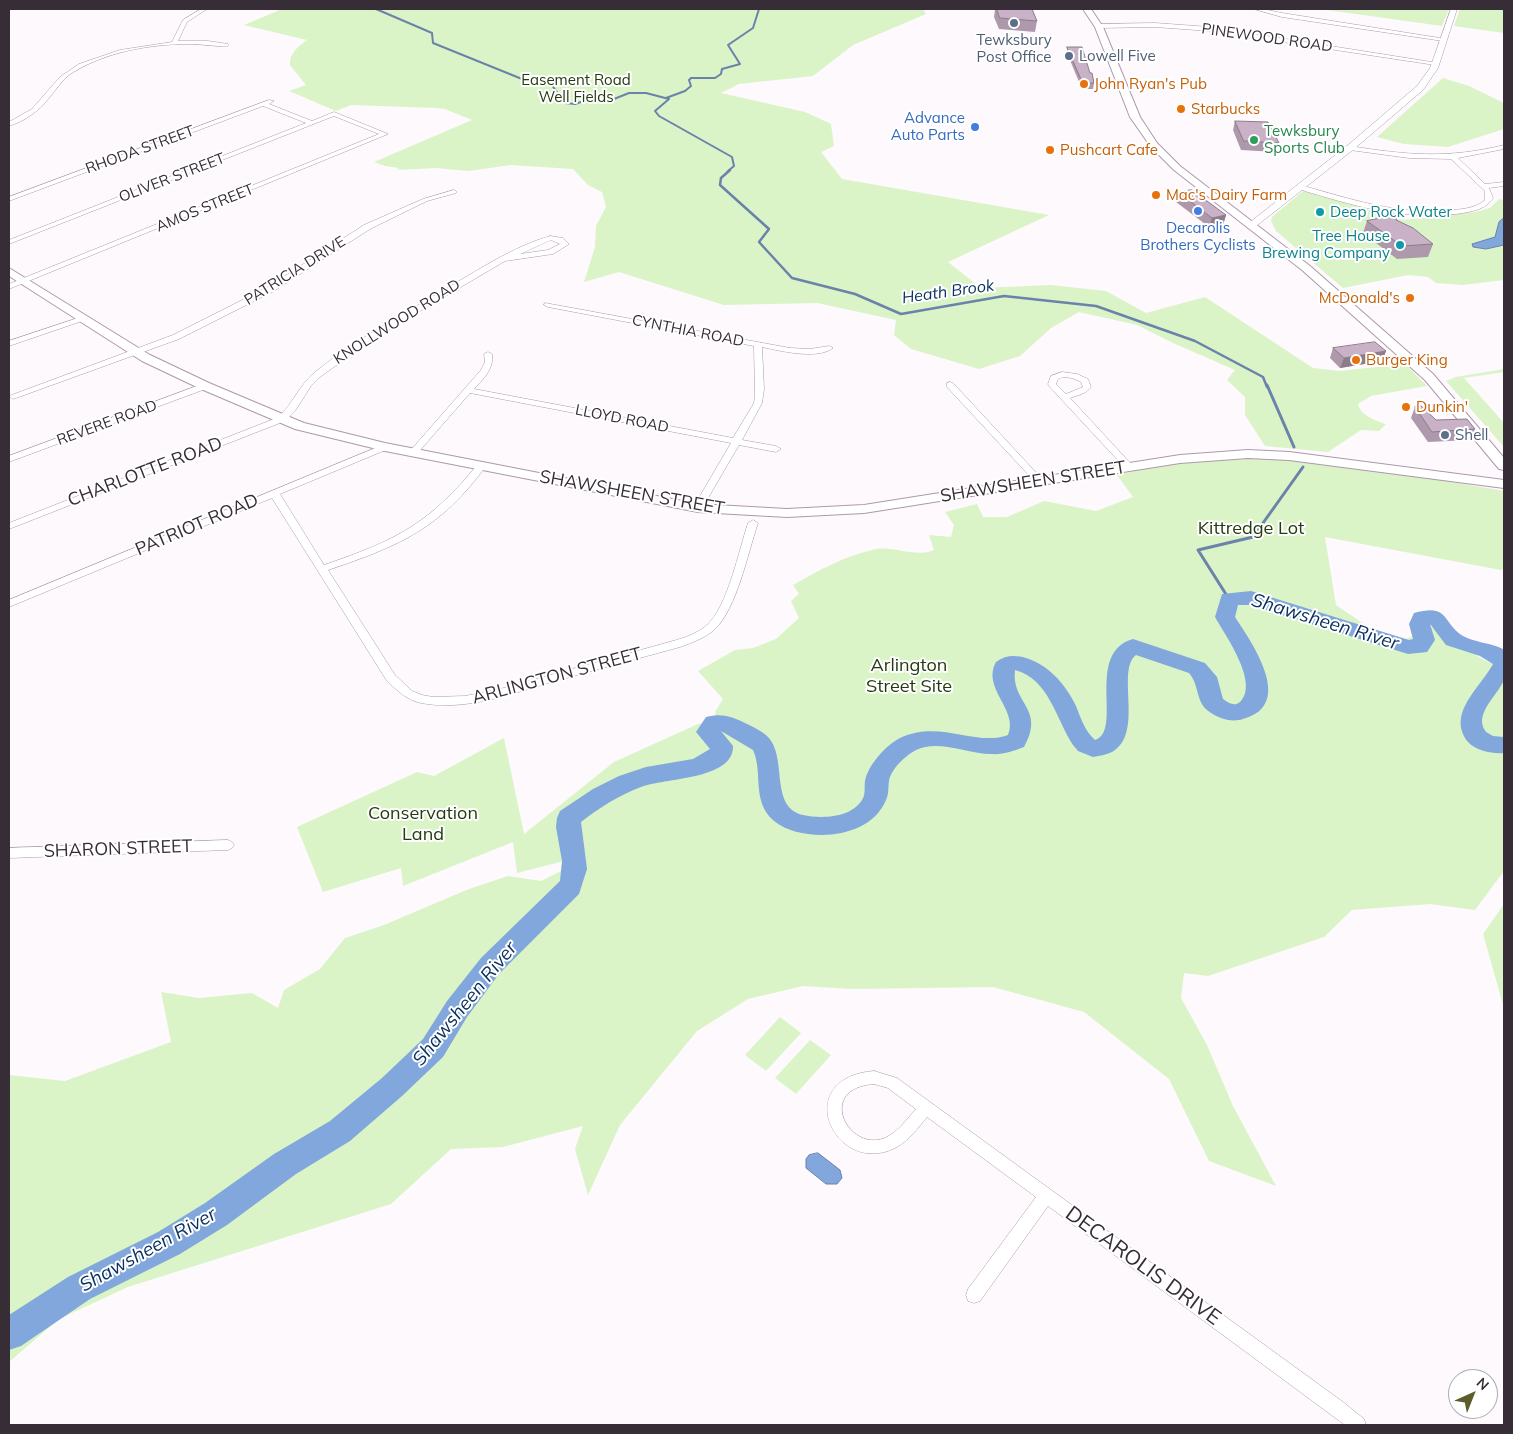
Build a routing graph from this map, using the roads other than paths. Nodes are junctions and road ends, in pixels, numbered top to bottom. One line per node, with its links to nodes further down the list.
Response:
1 (204, 9): 7 (street)
2 (1087, 9): 5 (main road)
3 (1256, 9): 6 (street)
4 (1454, 9): 6 (street)
5 (1098, 26): 9 (street, PINEWOOD ROAD); 23 (main road)
6 (1443, 39): 9 (street)
7 (174, 44): 8 (street); 13 (street)
8 (226, 45)
9 (1436, 64): 15 (street)
10 (271, 101): 11 (street, RHODA STREET)
11 (263, 104): 12 (street); 22 (street, RHODA STREET)
12 (312, 123): 14 (street, OLIVER STREET); 24 (street, OLIVER STREET)
13 (9, 124)
14 (385, 134): 27 (street, AMOS STREET)
15 (1353, 145): 17 (street); 19 (street)
16 (1504, 147): 17 (street)
17 (1454, 158): 20 (street)
18 (1504, 184): 20 (street)
19 (1302, 185): 20 (street); 23 (street)
20 (1484, 186)
21 (454, 192): 34 (street, PATRICIA DRIVE)
22 (9, 199)
23 (1252, 226): 48 (main road)
24 (9, 242)
25 (503, 259): 25 (street, KNOLLWOOD ROAD); 41 (street, KNOLLWOOD ROAD)
26 (9, 270): 27 (main road, SHAWSHEEN STREET)
27 (25, 282): 28 (street, AMOS STREET); 30 (main road, SHAWSHEEN STREET)
28 (9, 287)
29 (548, 305): 32 (street, CYNTHIA ROAD)
30 (84, 319): 31 (street); 34 (main road, SHAWSHEEN STREET)
31 (9, 344)
32 (758, 344): 33 (street, CYNTHIA ROAD); 42 (street)
33 (829, 348)
34 (137, 352): 37 (main road, SHAWSHEEN STREET); 39 (street, PATRICIA DRIVE)
35 (488, 354): 38 (street)
36 (950, 385): 50 (street)
37 (205, 386): 41 (main road, SHAWSHEEN STREET); 46 (street, REVERE ROAD)
38 (468, 390): 42 (street, LLOYD ROAD); 45 (street)
39 (13, 396)
40 (1064, 397): 49 (street)
41 (282, 419): 43 (main road, SHAWSHEEN STREET); 55 (street, CHARLOTTE ROAD)
42 (736, 441): 44 (street, LLOYD ROAD); 53 (street)
43 (385, 447): 45 (main road, SHAWSHEEN STREET); 52 (street, PATRIOT ROAD)
44 (776, 449)
45 (413, 453): 47 (main road, SHAWSHEEN STREET)
46 (9, 459)
47 (481, 466): 53 (main road, SHAWSHEEN STREET); 56 (street)
48 (1504, 466)
49 (1129, 467): 50 (main road, SHAWSHEEN STREET); 51 (main road, SHAWSHEEN STREET)
50 (1039, 481): 53 (main road, SHAWSHEEN STREET)
51 (1504, 484)
52 (274, 493): 56 (street, ARLINGTON STREET); 57 (street, PATRIOT ROAD)
53 (698, 508)
54 (753, 523): 56 (street, ARLINGTON STREET)
55 (9, 526)
56 (322, 569)
57 (9, 604)
58 (228, 845): 59 (street, SHARON STREET)
59 (9, 853)
60 (926, 1108): 60 (street, DECAROLIS DRIVE); 61 (street, DECAROLIS DRIVE)
61 (1046, 1195): 62 (street); 63 (street, DECAROLIS DRIVE)
62 (974, 1295)
63 (1358, 1425)

